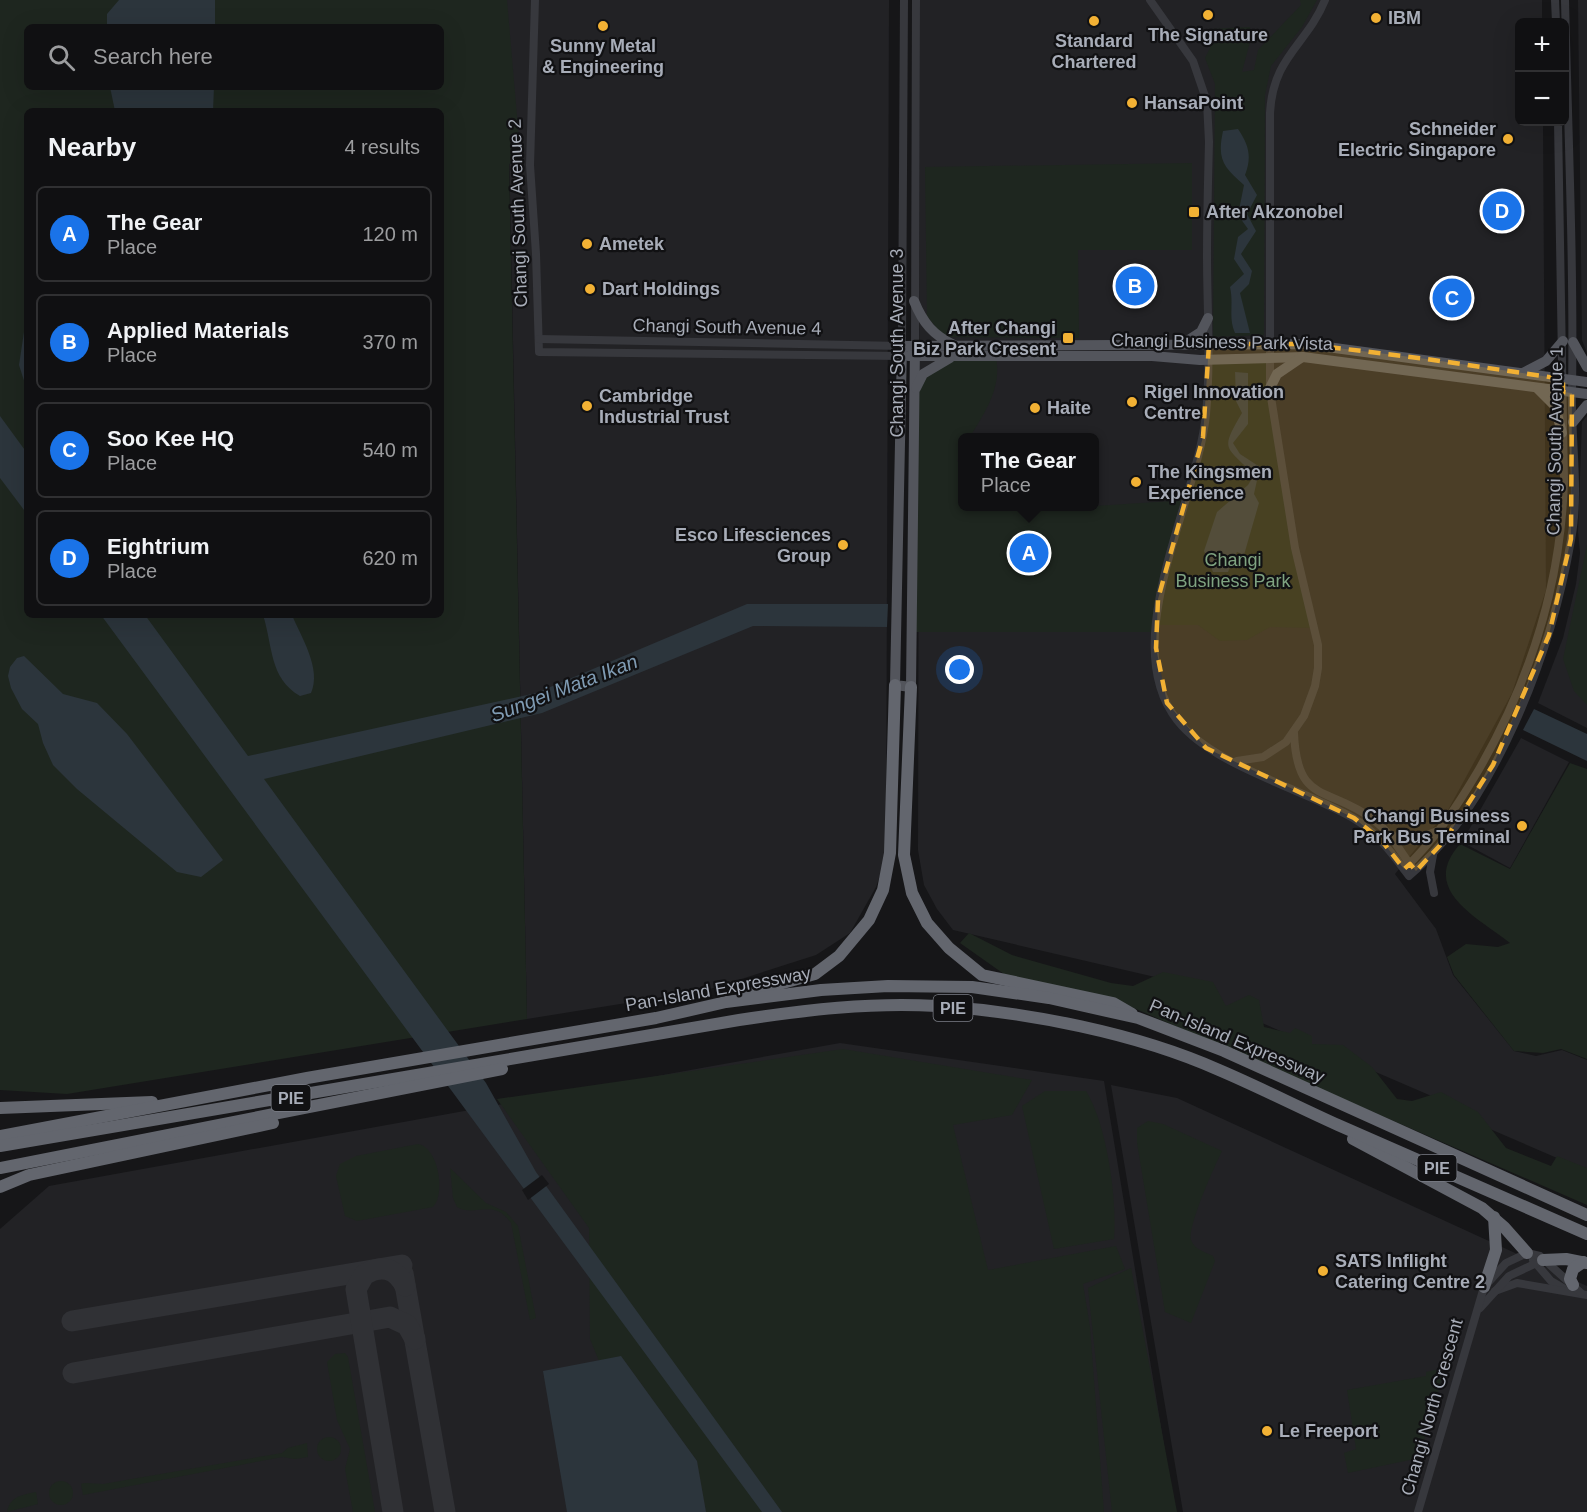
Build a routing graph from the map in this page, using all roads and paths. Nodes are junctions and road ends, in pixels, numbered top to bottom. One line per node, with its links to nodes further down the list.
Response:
1 (535, 0): 12 (street, Changi South Avenue 2)
2 (904, 0): 18 (street, Changi South Avenue 3)
3 (916, 0): 10 (street, Changi South Avenue 3)
4 (1150, 0): 11 (street)
5 (1325, 0): 14 (street)
6 (1565, 0): 13 (street, Changi South Avenue 1)
7 (1555, 1): 8 (street)
8 (1556, 18)
9 (1558, 126): 13 (street, Changi South Avenue 1)
10 (914, 301): 17 (main road); 19 (street, Changi South Avenue 3)
11 (1208, 318): 15 (street); 16 (main road)
12 (539, 339): 18 (street, Changi South Avenue 4); 20 (street, Changi South Avenue 2)
13 (1568, 341): 25 (main road); 26 (main road); 27 (street, Changi South Avenue 1)
14 (1271, 343): 15 (main road, Changi Business Park Vista); 21 (street); 26 (main road, Changi Business Park Vista)
15 (1209, 344): 16 (main road, Changi Business Park Vista); 24 (street)
16 (1181, 345): 17 (main road, Changi Business Park Vista)
17 (957, 346): 19 (main road, Changi Business Park Vista)
18 (902, 351): 19 (main road, Changi South Avenue 4); 20 (street, Changi South Avenue 4); 37 (main road, Changi South Avenue 3)
19 (914, 351): 22 (main road, Changi Business Park Vista); 33 (main road, Changi South Avenue 3)
20 (539, 352)
21 (1271, 356): 23 (main road, Changi Business Park Vista); 24 (main road, Changi Business Park Vista); 30 (street)
22 (953, 357): 24 (main road, Changi Business Park Vista); 33 (main road)
23 (1303, 357): 29 (main road, Changi Business Park Vista); 30 (main road)
24 (1209, 359): 40 (street)
25 (1587, 367)
26 (1523, 373): 27 (main road, Changi Business Park Vista)
27 (1568, 380): 28 (main road, Changi Business Park Vista); 31 (street, Changi South Avenue 1)
28 (1587, 382)
29 (1536, 387): 31 (main road, Changi Business Park Vista); 36 (main road)
30 (1270, 388): 39 (street)
31 (1567, 392): 32 (main road, Changi Business Park Vista); 35 (street, Changi South Avenue 1); 36 (street, Changi South Avenue 1)
32 (1587, 394)
33 (914, 396): 38 (main road, Changi South Avenue 3)
34 (1587, 405): 35 (main road)
35 (1573, 422): 43 (street, Changi South Avenue 1)
36 (1562, 434): 41 (street, Changi South Avenue 1)
37 (895, 685): 38 (main road); 46 (highway)
38 (911, 687): 47 (highway)
39 (1294, 732): 40 (street); 42 (street)
40 (1233, 761): 44 (street)
41 (1443, 828): 42 (street); 44 (street, Changi South Avenue 1)
42 (1389, 835): 44 (street)
43 (1433, 854): 44 (street, Changi South Avenue 1); 45 (street)
44 (1410, 870)
45 (1434, 893)
46 (726, 1002): 47 (highway, Pan-Island Expressway / PIE); 49 (highway, Pan-Island Expressway / PIE)
47 (1138, 1018): 57 (highway, Pan-Island Expressway / PIE)
48 (434, 1078): 50 (highway); 51 (highway, Pan-Island Expressway / PIE); 54 (highway, PIE)
49 (213, 1095): 52 (highway); 53 (highway, PIE)
50 (349, 1101): 55 (highway); 56 (highway)
51 (1287, 1102): 58 (highway); 59 (highway, Pan-Island Expressway / PIE)
52 (0, 1108)
53 (0, 1136)
54 (0, 1146)
55 (0, 1168)
56 (0, 1186)
57 (1587, 1215)
58 (1494, 1217): 60 (highway); 62 (highway)
59 (1587, 1234)
60 (1535, 1259): 61 (highway); 62 (street); 62 (street, Changi North Crescent); 63 (street)
61 (1585, 1262): 63 (highway)
62 (1489, 1289): 63 (street); 64 (street, Changi North Crescent)
63 (1578, 1292)
64 (1418, 1512)

